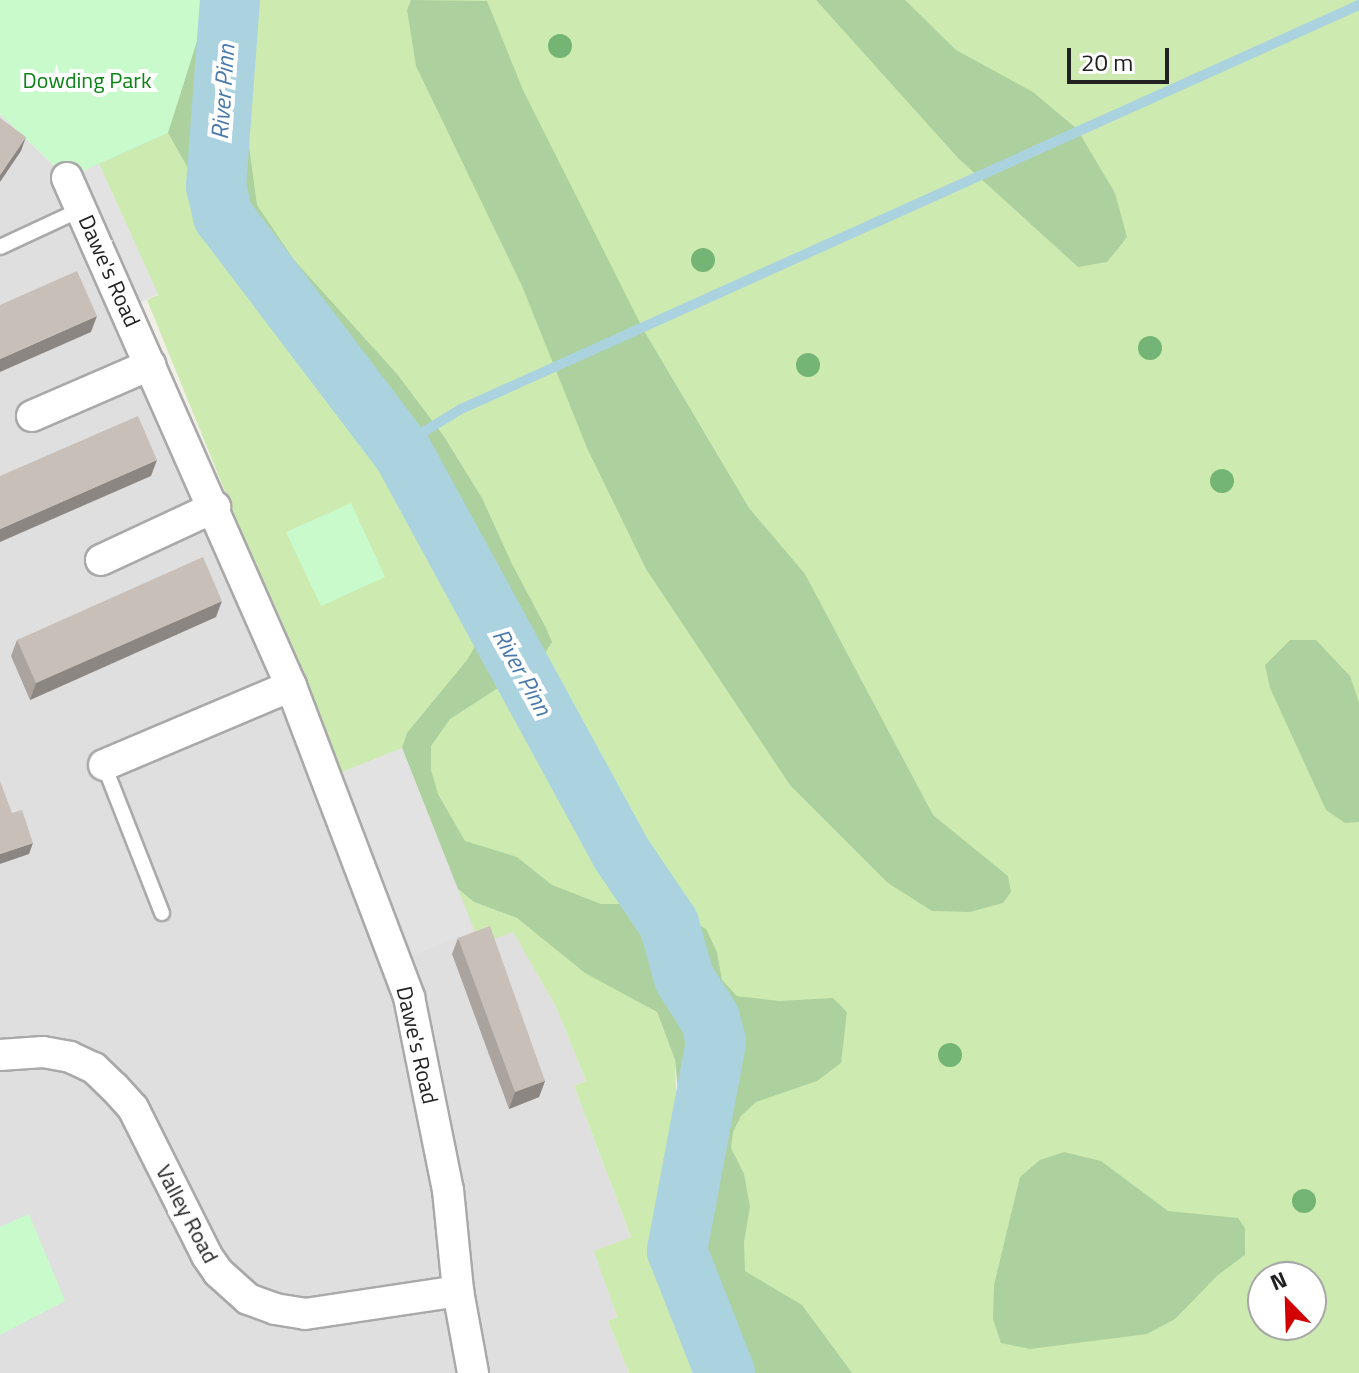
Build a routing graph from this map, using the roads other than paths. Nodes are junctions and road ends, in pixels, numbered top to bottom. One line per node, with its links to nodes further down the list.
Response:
1 (67, 178): 2 (street, Dawe's Road)
2 (82, 209): 3 (lane); 4 (street, Dawe's Road)
3 (0, 247)
4 (150, 365): 5 (street); 6 (street, Dawe's Road)
5 (32, 416)
6 (215, 507): 7 (street); 8 (street, Dawe's Road)
7 (101, 560)
8 (291, 686): 9 (street); 12 (street, Dawe's Road)
9 (104, 765): 10 (lane)
10 (162, 913)
11 (0, 1055): 12 (street, Valley Road)
12 (458, 1291): 13 (street, Dawe's Road)
13 (473, 1373)

